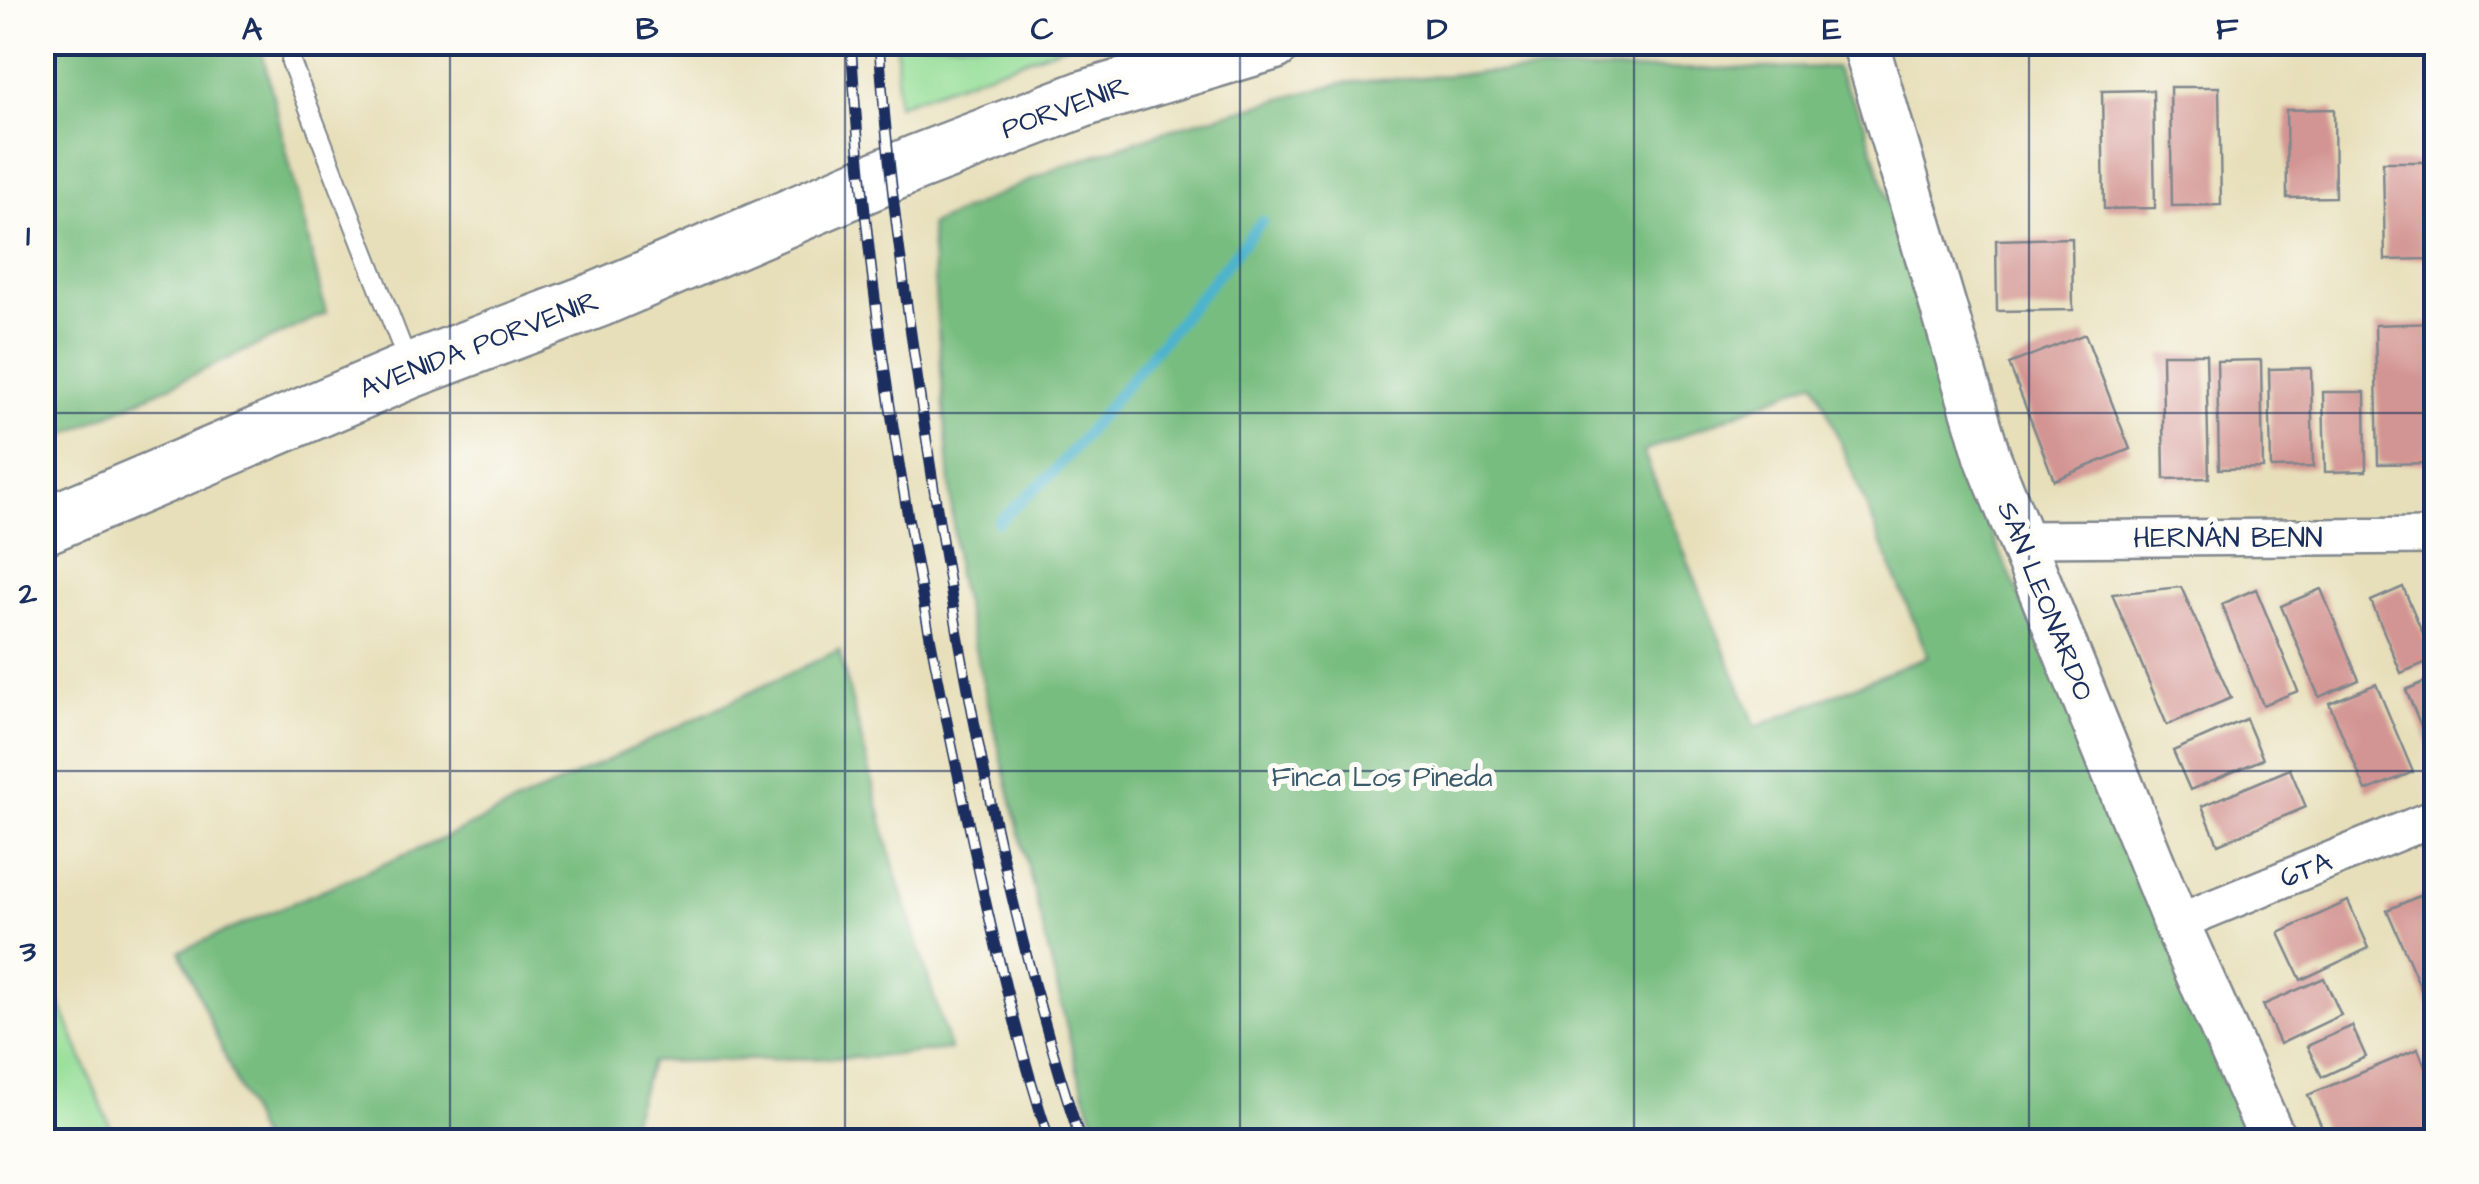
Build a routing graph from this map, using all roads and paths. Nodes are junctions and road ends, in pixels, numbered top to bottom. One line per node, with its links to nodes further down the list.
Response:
1 (293, 42): 5 (lane)
2 (1273, 42): 4 (main road, PORVENIR)
3 (1866, 42): 8 (street, SAN LEONARDO)
4 (916, 163): 5 (main road, AVENIDA PORVENIR)
5 (411, 370): 6 (main road, AVENIDA PORVENIR)
6 (42, 527)
7 (2436, 536): 8 (street, HERNÁN BENN)
8 (2019, 539): 10 (street, SAN LEONARDO)
9 (2436, 817): 10 (street, 6TA)
10 (2176, 923): 11 (street, SAN LEONARDO)
11 (2274, 1142)

